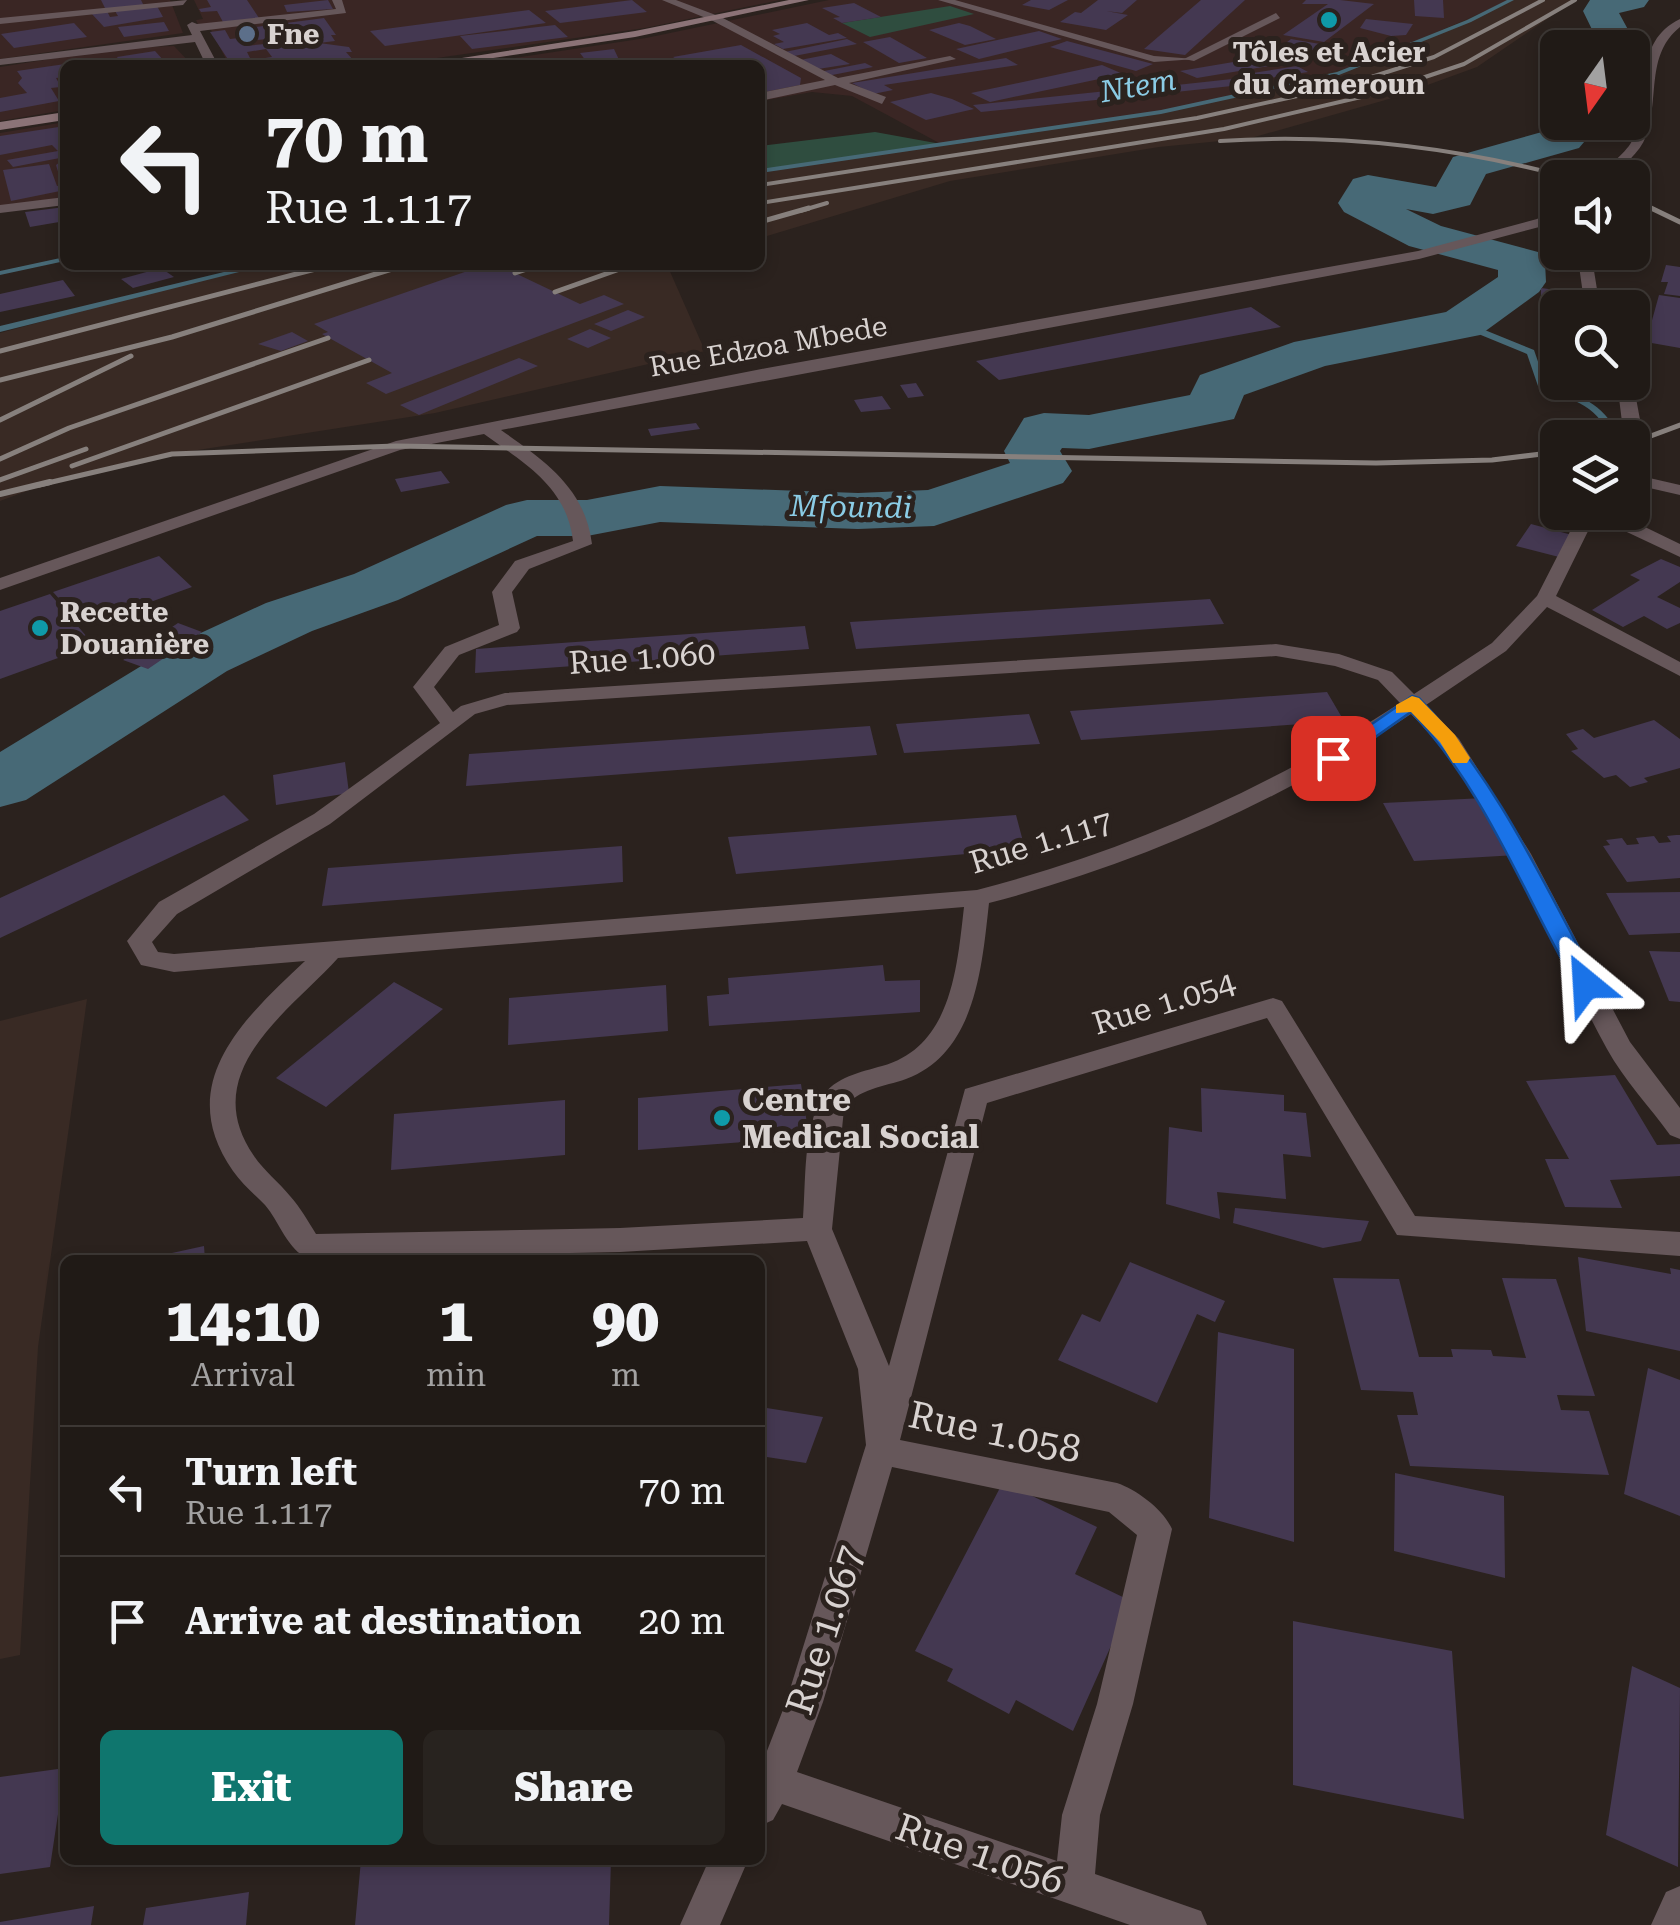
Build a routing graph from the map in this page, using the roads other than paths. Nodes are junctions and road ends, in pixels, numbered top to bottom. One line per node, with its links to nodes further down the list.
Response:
1 (337, 0): 12 (street)
2 (667, 0): 8 (street)
3 (804, 0): 8 (main road)
4 (943, 0): 7 (street)
5 (182, 1): 6 (street); 12 (street)
6 (69, 14): 9 (street); 11 (street)
7 (1276, 16)
8 (718, 19): 19 (main road); 21 (street)
9 (0, 22)
10 (1680, 22): 26 (street)
11 (82, 25)
12 (196, 33): 14 (street); 18 (street)
13 (94, 36): 14 (street)
14 (106, 46): 16 (street)
15 (13, 50): 16 (street)
16 (26, 58): 20 (street)
17 (950, 59): 21 (street)
18 (210, 60)
19 (454, 60)
20 (0, 62)
21 (837, 82): 22 (street); 23 (street)
22 (765, 96)
23 (882, 100)
24 (60, 117): 25 (main road)
25 (0, 126)
26 (1621, 160)
27 (60, 201): 28 (street)
28 (0, 209)
29 (1540, 223): 30 (street, Rue Edzoa Mbede)
30 (488, 429): 36 (street, Rue Edzoa Mbede); 40 (street)
31 (1650, 483): 32 (street)
32 (1680, 490)
33 (1581, 530): 37 (street, Rue 1.117)
34 (1636, 530): 35 (street)
35 (1680, 551)
36 (0, 584)
37 (1545, 598): 38 (street); 39 (street, Rue 1.117)
38 (1680, 670)
39 (1412, 702): 40 (street, Rue 1.060); 41 (street, Rue 1.117); 43 (street, Rue 1.060)
40 (452, 724): 42 (street, Rue 1.060)
41 (977, 898): 42 (street, Rue 1.117); 44 (street)
42 (328, 954): 46 (street)
43 (1680, 1128)
44 (817, 1229): 46 (street); 47 (street, Rue 1.058)
45 (1680, 1244): 47 (street, Rue 1.054)
46 (310, 1253)
47 (883, 1450): 48 (street, Rue 1.067); 50 (street, Rue 1.058)
48 (767, 1795): 50 (street, Rue 1.056)
49 (727, 1865): 52 (street)
50 (1074, 1886): 53 (street, Rue 1.056)
51 (1680, 1906): 54 (street)
52 (700, 1925)
53 (1187, 1925)
54 (1671, 1925)

